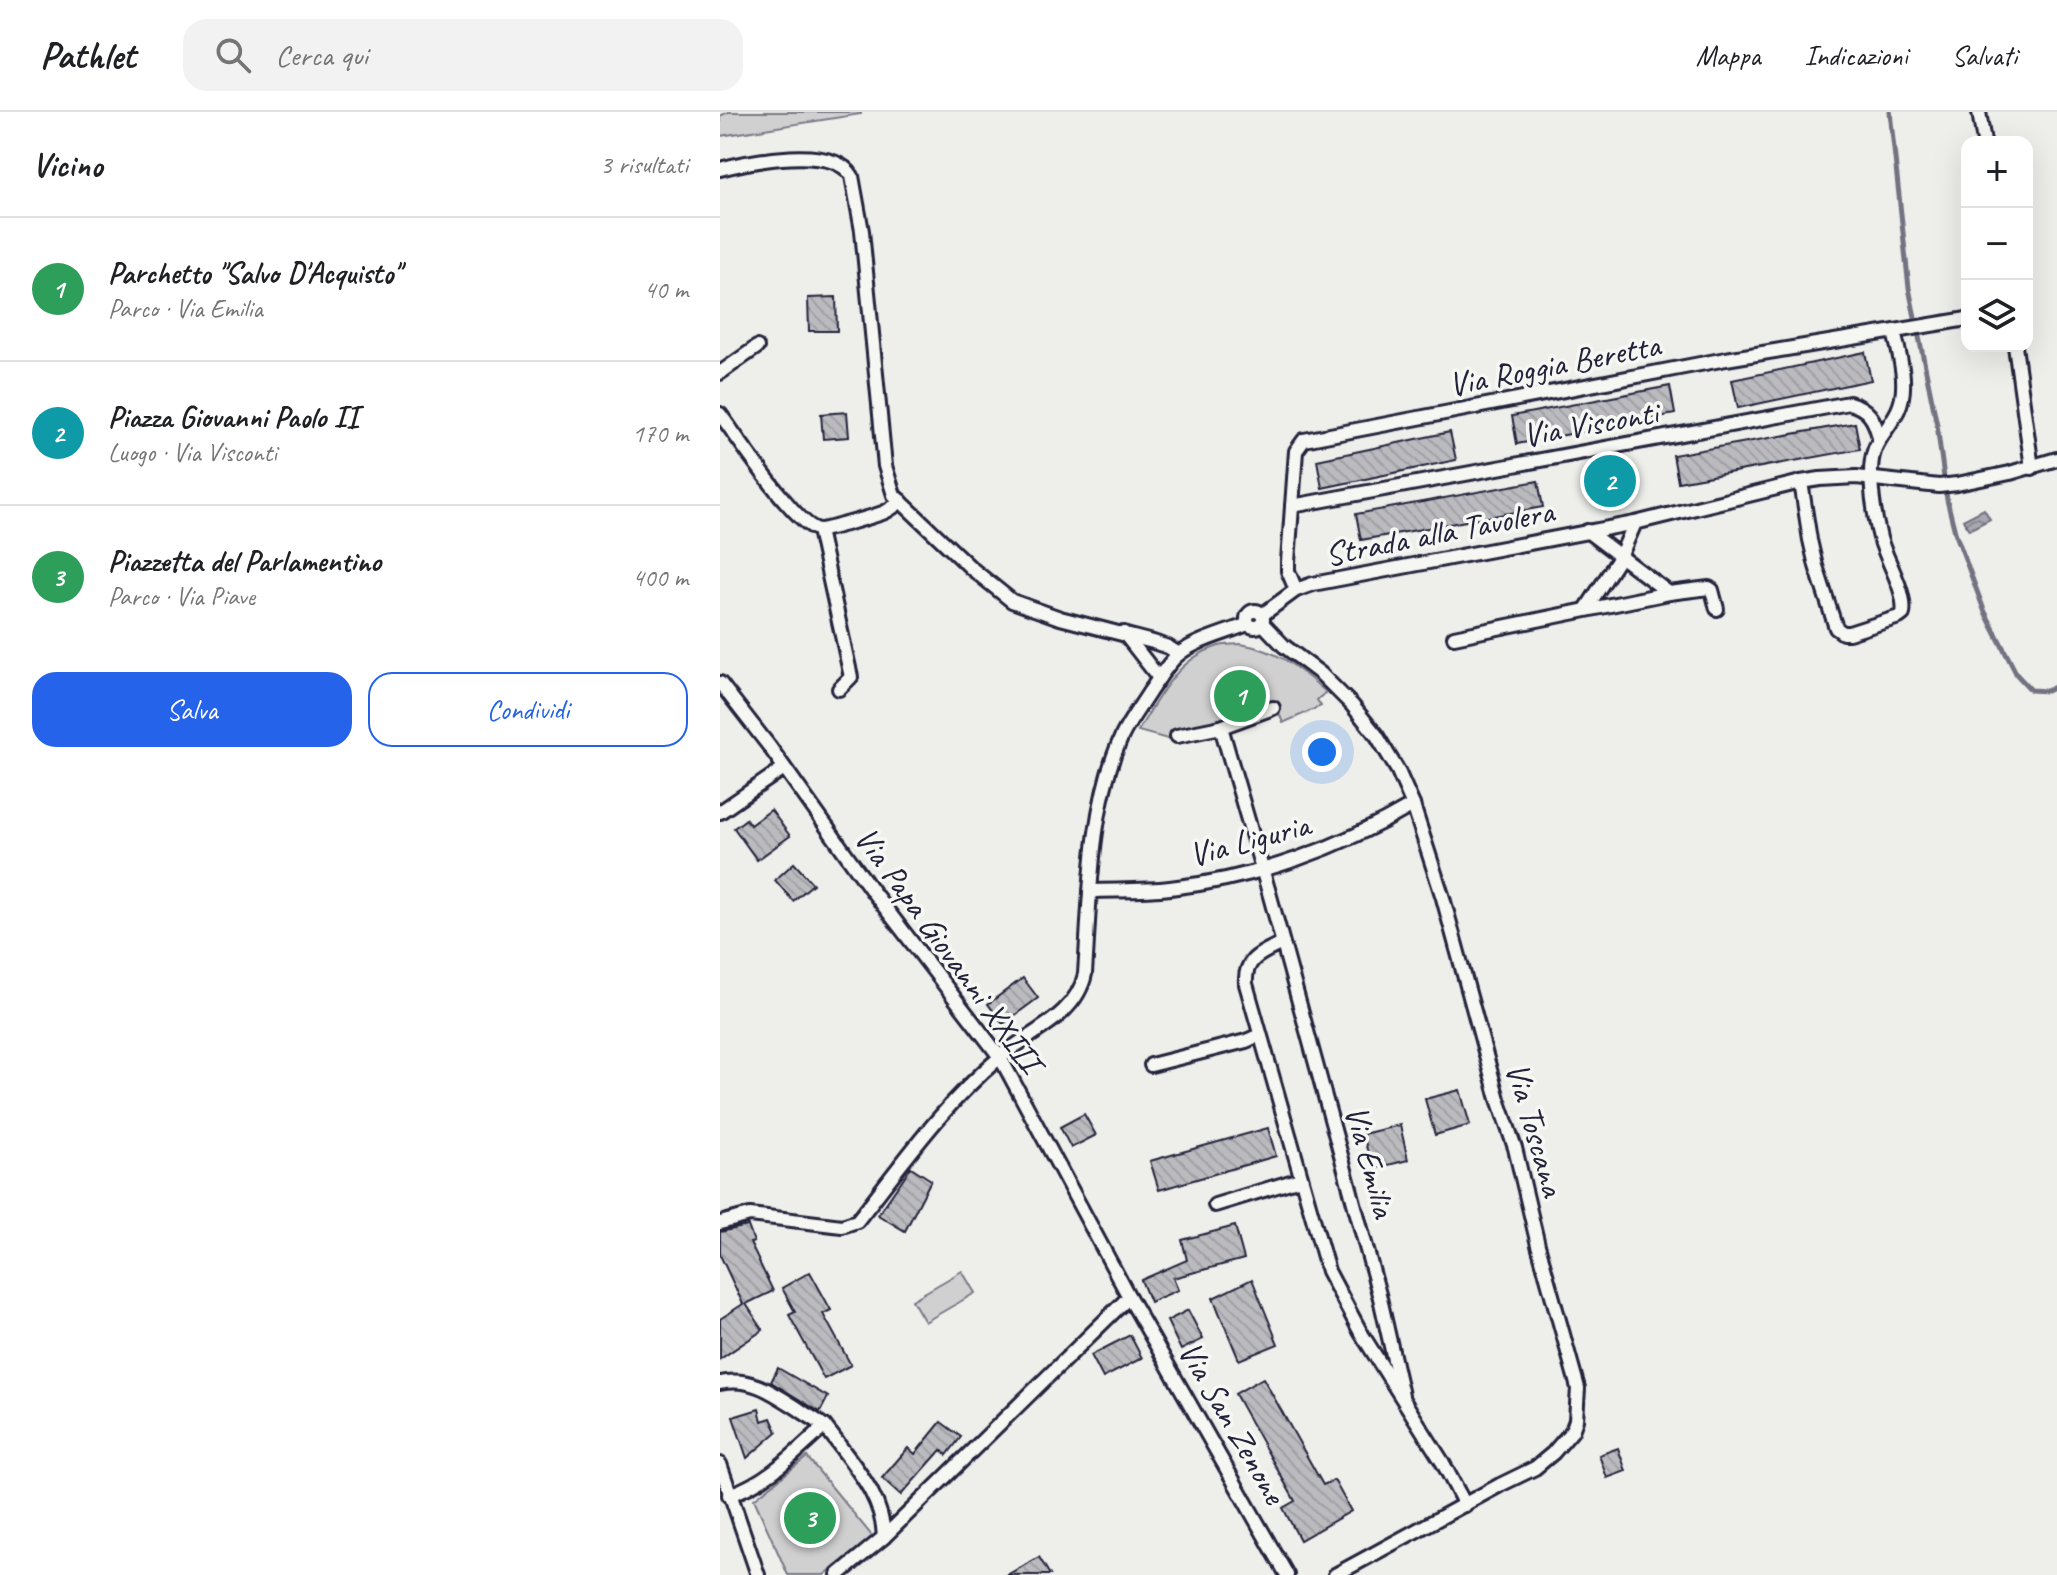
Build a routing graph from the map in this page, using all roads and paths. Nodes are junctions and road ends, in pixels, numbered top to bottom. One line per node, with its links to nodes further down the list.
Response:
1 (1979, 112): 2 (street)
2 (1983, 136)
3 (720, 169): 15 (street)
4 (1961, 320): 5 (street, Via Roggia Beretta)
5 (1894, 332): 10 (street); 16 (street, Via Roggia Beretta)
6 (757, 347): 8 (street)
7 (2016, 352): 12 (street)
8 (720, 373)
9 (720, 414): 18 (street)
10 (1879, 438): 13 (street); 16 (street, Via Visconti)
11 (2057, 459): 12 (street, Strada alla Tavolera)
12 (2032, 468): 13 (street, Strada alla Tavolera)
13 (1871, 478): 14 (street, Strada alla Tavolera); 14 (street)
14 (1801, 482): 17 (street, Strada alla Tavolera)
15 (901, 501): 18 (street); 26 (street)
16 (1292, 506): 21 (street, Via Roggia Beretta)
17 (1635, 523): 19 (street, Strada alla Tavolera); 20 (street)
18 (819, 530): 31 (street)
19 (1587, 531): 20 (street); 21 (street, Strada alla Tavolera)
20 (1620, 557): 22 (street); 23 (street)
21 (1296, 590): 25 (street, Strada alla Tavolera)
22 (1669, 593): 23 (street); 24 (street)
23 (1586, 609): 27 (street)
24 (1717, 609)
25 (1262, 619): 28 (street, Strada alla Tavolera); 36 (street, Via Toscana)
26 (1124, 633): 28 (street); 29 (street)
27 (1454, 637)
28 (1179, 654): 29 (street)
29 (1159, 678): 39 (street)
30 (720, 683): 35 (street, Via Papa Giovanni XXIII)
31 (839, 689)
32 (1273, 708): 33 (street)
33 (1221, 727): 34 (street); 38 (street, Via Emilia)
34 (1177, 736)
35 (784, 768): 37 (street); 42 (street, Via Papa Giovanni XXIII)
36 (1413, 805): 38 (street, Via Liguria); 53 (street, Via Toscana)
37 (720, 812)
38 (1262, 871): 39 (street, Via Liguria); 40 (street, Via Emilia)
39 (1090, 891): 42 (street)
40 (1282, 943): 41 (street, Via Emilia); 49 (street, Via Emilia)
41 (1260, 1035): 43 (street); 44 (street, Via Emilia)
42 (1000, 1057): 46 (street); 47 (street, Via Papa Giovanni XXIII)
43 (1151, 1065)
44 (1300, 1179): 45 (street); 49 (street, Via Emilia)
45 (1215, 1205)
46 (720, 1223)
47 (1129, 1297): 54 (street); 57 (street, Via San Zenone)
48 (720, 1383): 50 (street)
49 (1402, 1395): 53 (street, Via Emilia)
50 (825, 1426): 52 (street); 54 (street)
51 (720, 1464): 52 (street)
52 (729, 1495): 55 (street)
53 (1465, 1505): 58 (street, Via Toscana)
54 (884, 1537): 56 (street)
55 (758, 1575)
56 (838, 1575)
57 (1287, 1575)
58 (1335, 1575)

